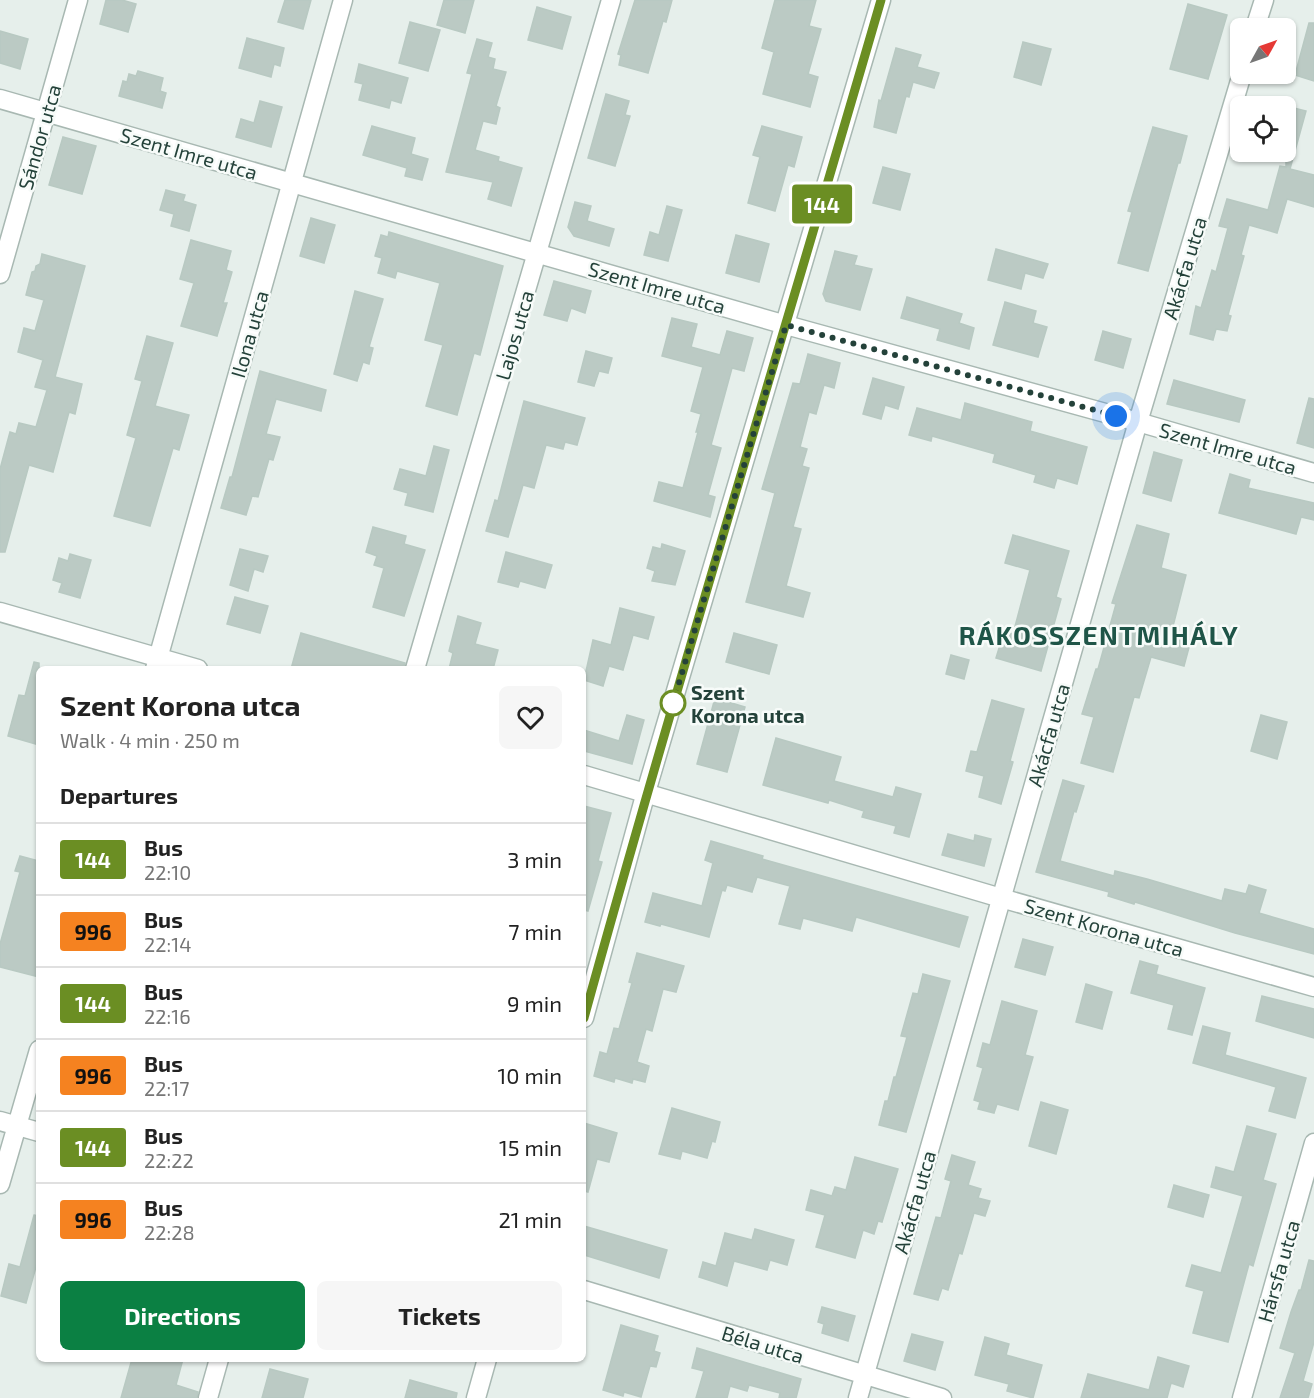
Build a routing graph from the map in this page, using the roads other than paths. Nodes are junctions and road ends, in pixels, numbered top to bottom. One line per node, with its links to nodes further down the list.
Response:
1 (78, 0): 9 (street, Sándor utca)
2 (343, 0): 10 (street, Ilona utca)
3 (611, 0): 11 (street, Lajos utca)
4 (881, 0): 13 (street)
5 (1264, 0): 6 (street)
6 (1258, 18)
7 (1239, 84): 14 (street, Akácfa utca)
8 (0, 99): 9 (street, Szent Imre utca)
9 (46, 112): 10 (street, Szent Imre utca); 12 (street, Sándor utca)
10 (291, 183): 11 (street, Szent Imre utca); 17 (street, Ilona utca)
11 (538, 253): 13 (street, Szent Imre utca); 19 (street, Lajos utca)
12 (0, 274)
13 (786, 325): 14 (street, Szent Imre utca); 21 (street)
14 (1138, 422): 15 (street, Szent Imre utca); 22 (street, Akácfa utca)
15 (1314, 473)
16 (0, 612): 17 (street)
17 (157, 663): 18 (street)
18 (178, 666)
19 (416, 666)
20 (586, 776): 21 (street, Szent Korona utca)
21 (646, 792): 22 (street, Szent Korona utca); 24 (street)
22 (1001, 898): 23 (street, Szent Korona utca); 33 (street, Akácfa utca)
23 (1314, 987)
24 (586, 1011)
25 (36, 1057): 26 (street)
26 (8, 1123): 27 (street); 29 (street)
27 (36, 1131)
28 (1314, 1143): 38 (street, Hársfa utca)
29 (0, 1184)
30 (586, 1291): 33 (street, Béla utca)
31 (218, 1362): 34 (street)
32 (487, 1362): 35 (street)
33 (865, 1375): 36 (street, Akácfa utca); 37 (street, Béla utca)
34 (208, 1398)
35 (476, 1398)
36 (858, 1398)
37 (942, 1398)
38 (1242, 1398)

